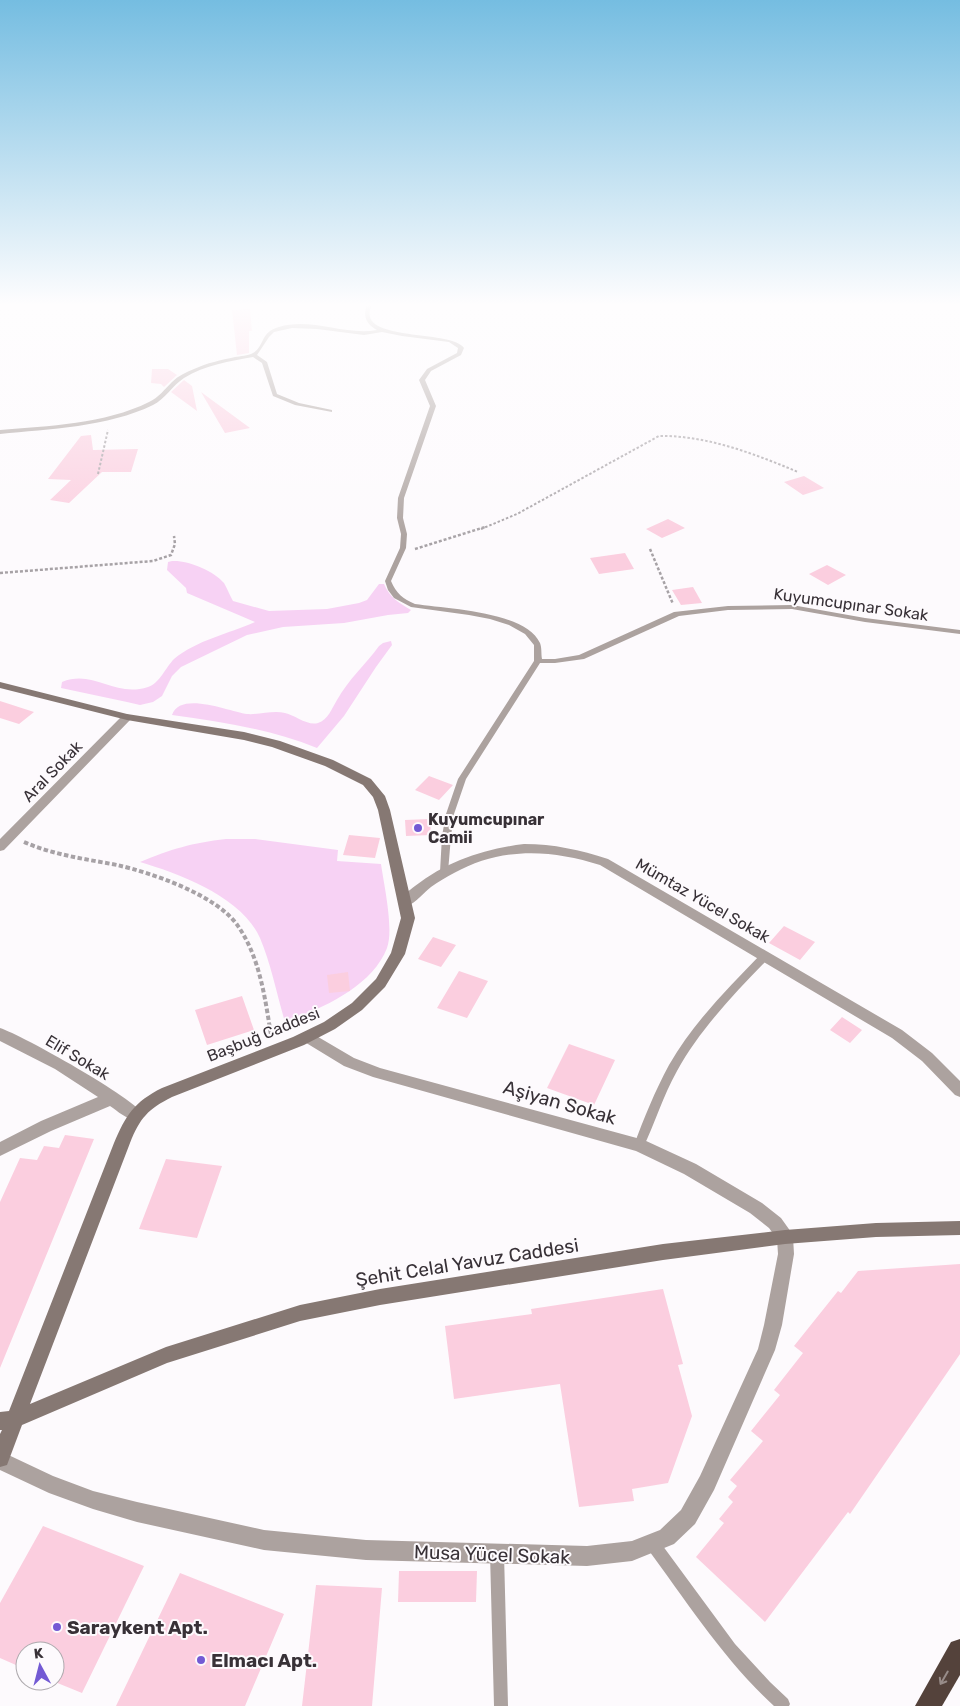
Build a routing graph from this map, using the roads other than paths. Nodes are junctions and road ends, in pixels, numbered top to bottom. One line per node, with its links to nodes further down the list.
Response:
1 (172, 385): 5 (lane)
2 (272, 385): 4 (lane)
3 (424, 385): 7 (lane)
4 (330, 411)
5 (0, 432)
6 (960, 632): 7 (lane, Kuyumcupınar Sokak)
7 (538, 661): 11 (lane)
8 (0, 685): 9 (street, Başbuğ Caddesi)
9 (126, 716): 10 (street, Aral Sokak); 12 (street, Başbuğ Caddesi)
10 (0, 847)
11 (444, 872): 12 (street, Mümtaz Yücel Sokak); 13 (street, Mümtaz Yücel Sokak)
12 (404, 902): 15 (street, Başbuğ Caddesi)
13 (765, 956): 16 (street, Mümtaz Yücel Sokak); 19 (lane)
14 (0, 1034): 17 (street, Elif Sokak)
15 (308, 1037): 18 (street, Başbuğ Caddesi); 19 (street, Aşiyan Sokak)
16 (960, 1091)
17 (112, 1098): 18 (street, Elif Sokak); 20 (street)
18 (136, 1115): 23 (street, Başbuğ Caddesi)
19 (639, 1145): 22 (street, Aşiyan Sokak)
20 (0, 1149)
21 (960, 1228): 22 (street, Şehit Celal Yavuz Caddesi)
22 (785, 1238): 23 (street, Şehit Celal Yavuz Caddesi); 25 (street, Musa Yücel Sokak)
23 (7, 1420): 24 (street, Başbuğ Caddesi)
24 (0, 1459): 26 (street, Musa Yücel Sokak)
25 (652, 1543): 26 (street, Musa Yücel Sokak); 28 (lane)
26 (497, 1554): 29 (lane)
27 (960, 1650): 30 (highway, one-way to 30)
28 (783, 1704)
29 (501, 1706)
30 (928, 1706)

